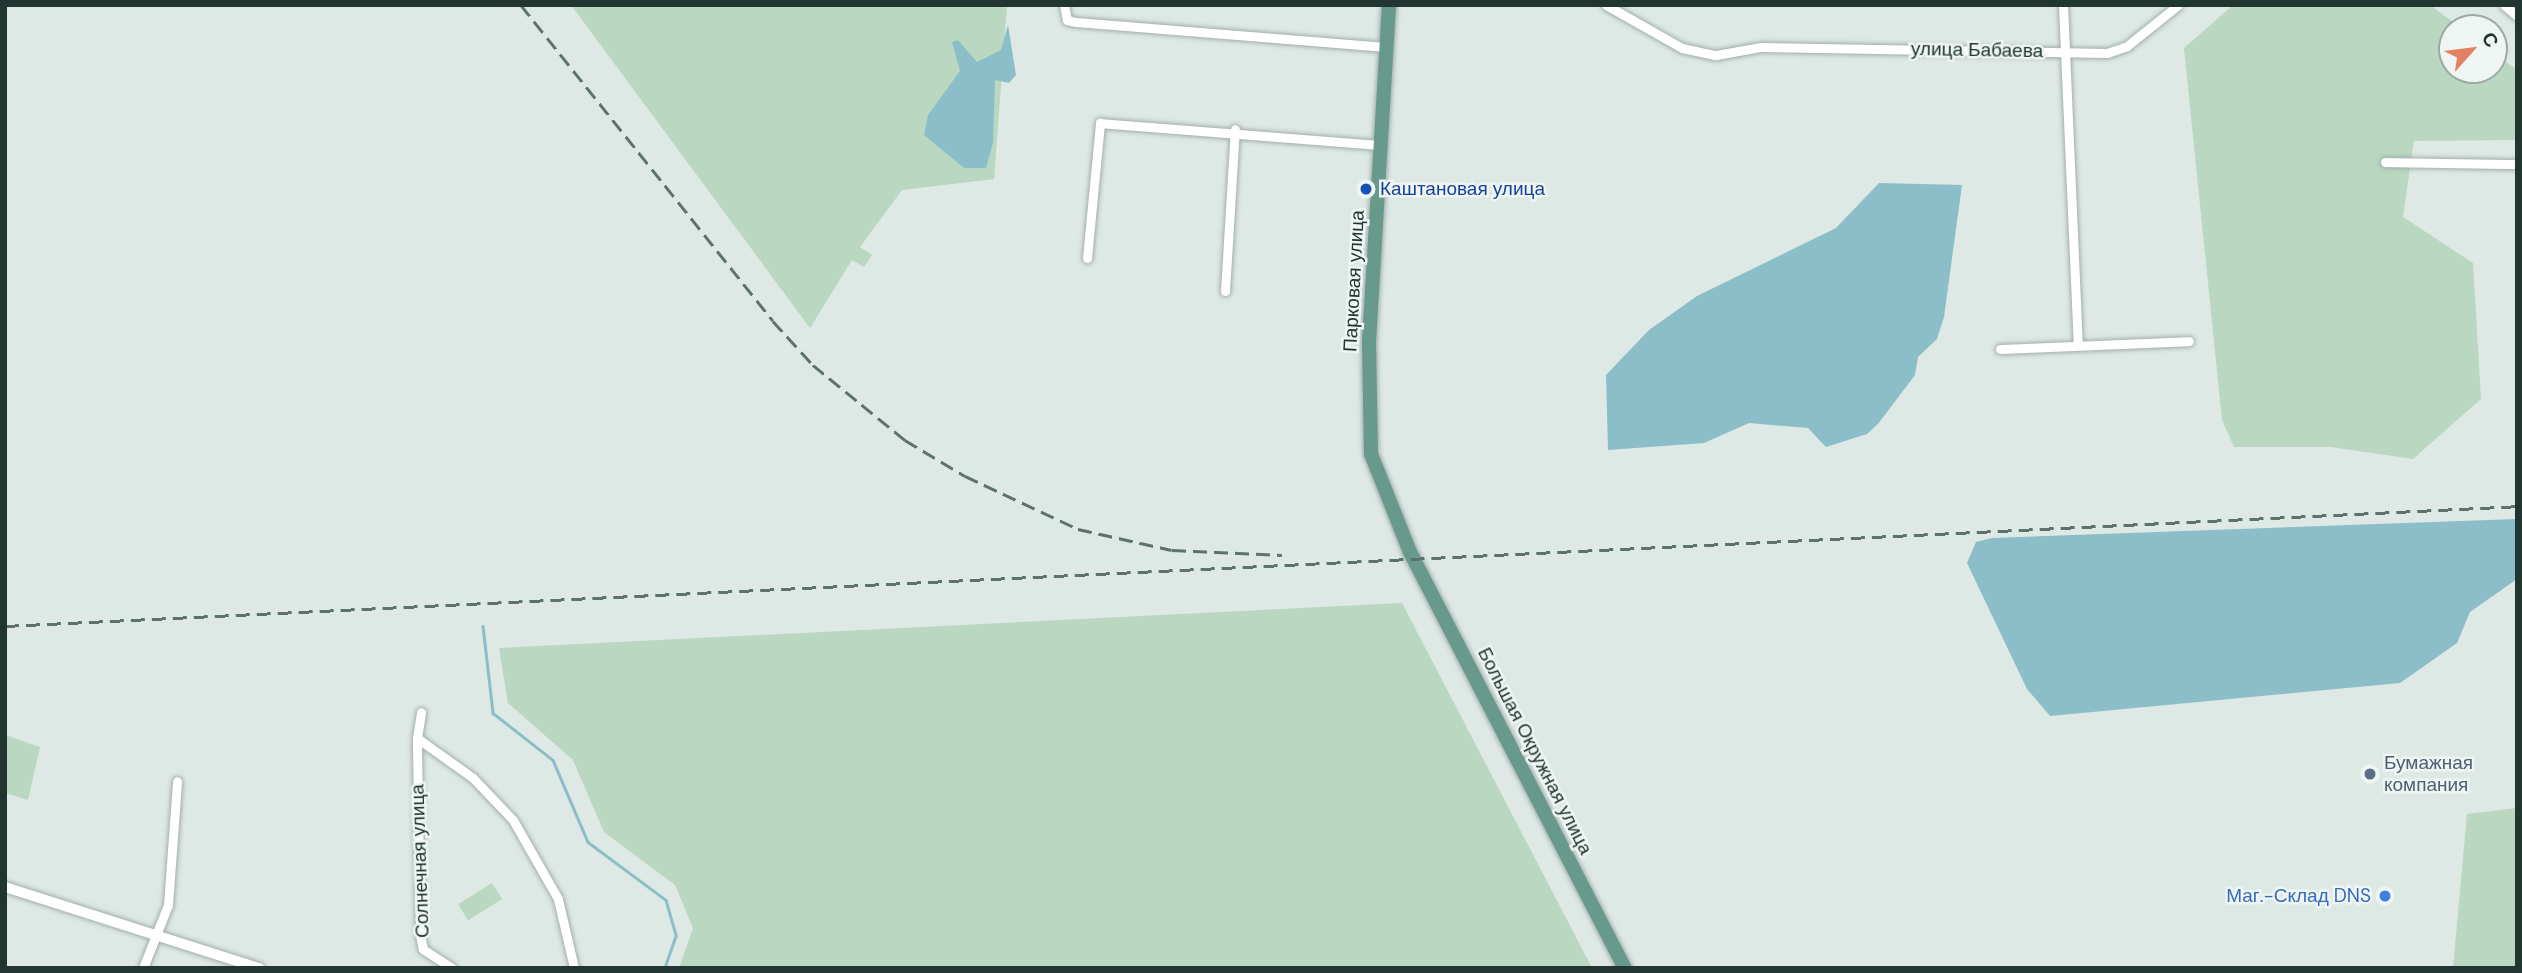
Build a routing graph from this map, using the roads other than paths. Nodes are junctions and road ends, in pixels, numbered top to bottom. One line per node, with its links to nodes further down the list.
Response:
1 (1064, 5): 8 (street)
2 (1389, 5): 8 (main road, Парковая улица)
3 (1606, 5): 9 (street, улица Бабаева)
4 (2063, 5): 9 (street)
5 (2178, 5): 9 (street, улица Бабаева)
6 (2504, 5): 7 (street)
7 (2517, 16)
8 (1386, 47): 11 (main road, Парковая улица)
9 (2065, 51): 17 (street)
10 (1236, 129): 11 (street); 14 (street); 15 (street)
11 (1381, 145): 19 (main road, Парковая улица)
12 (2385, 162): 13 (street)
13 (2517, 164)
14 (1087, 258)
15 (1225, 291)
16 (2189, 341): 17 (street)
17 (2078, 344): 18 (street)
18 (2000, 349)
19 (1410, 552): 29 (main road, Большая Окружная улица)
20 (421, 712): 21 (street, Солнечная улица)
21 (417, 738): 27 (street, Солнечная улица); 28 (street)
22 (177, 781): 24 (street)
23 (5, 887): 24 (street)
24 (155, 934): 25 (street); 26 (street)
25 (143, 968)
26 (259, 968)
27 (452, 968)
28 (574, 968)
29 (1625, 968)

